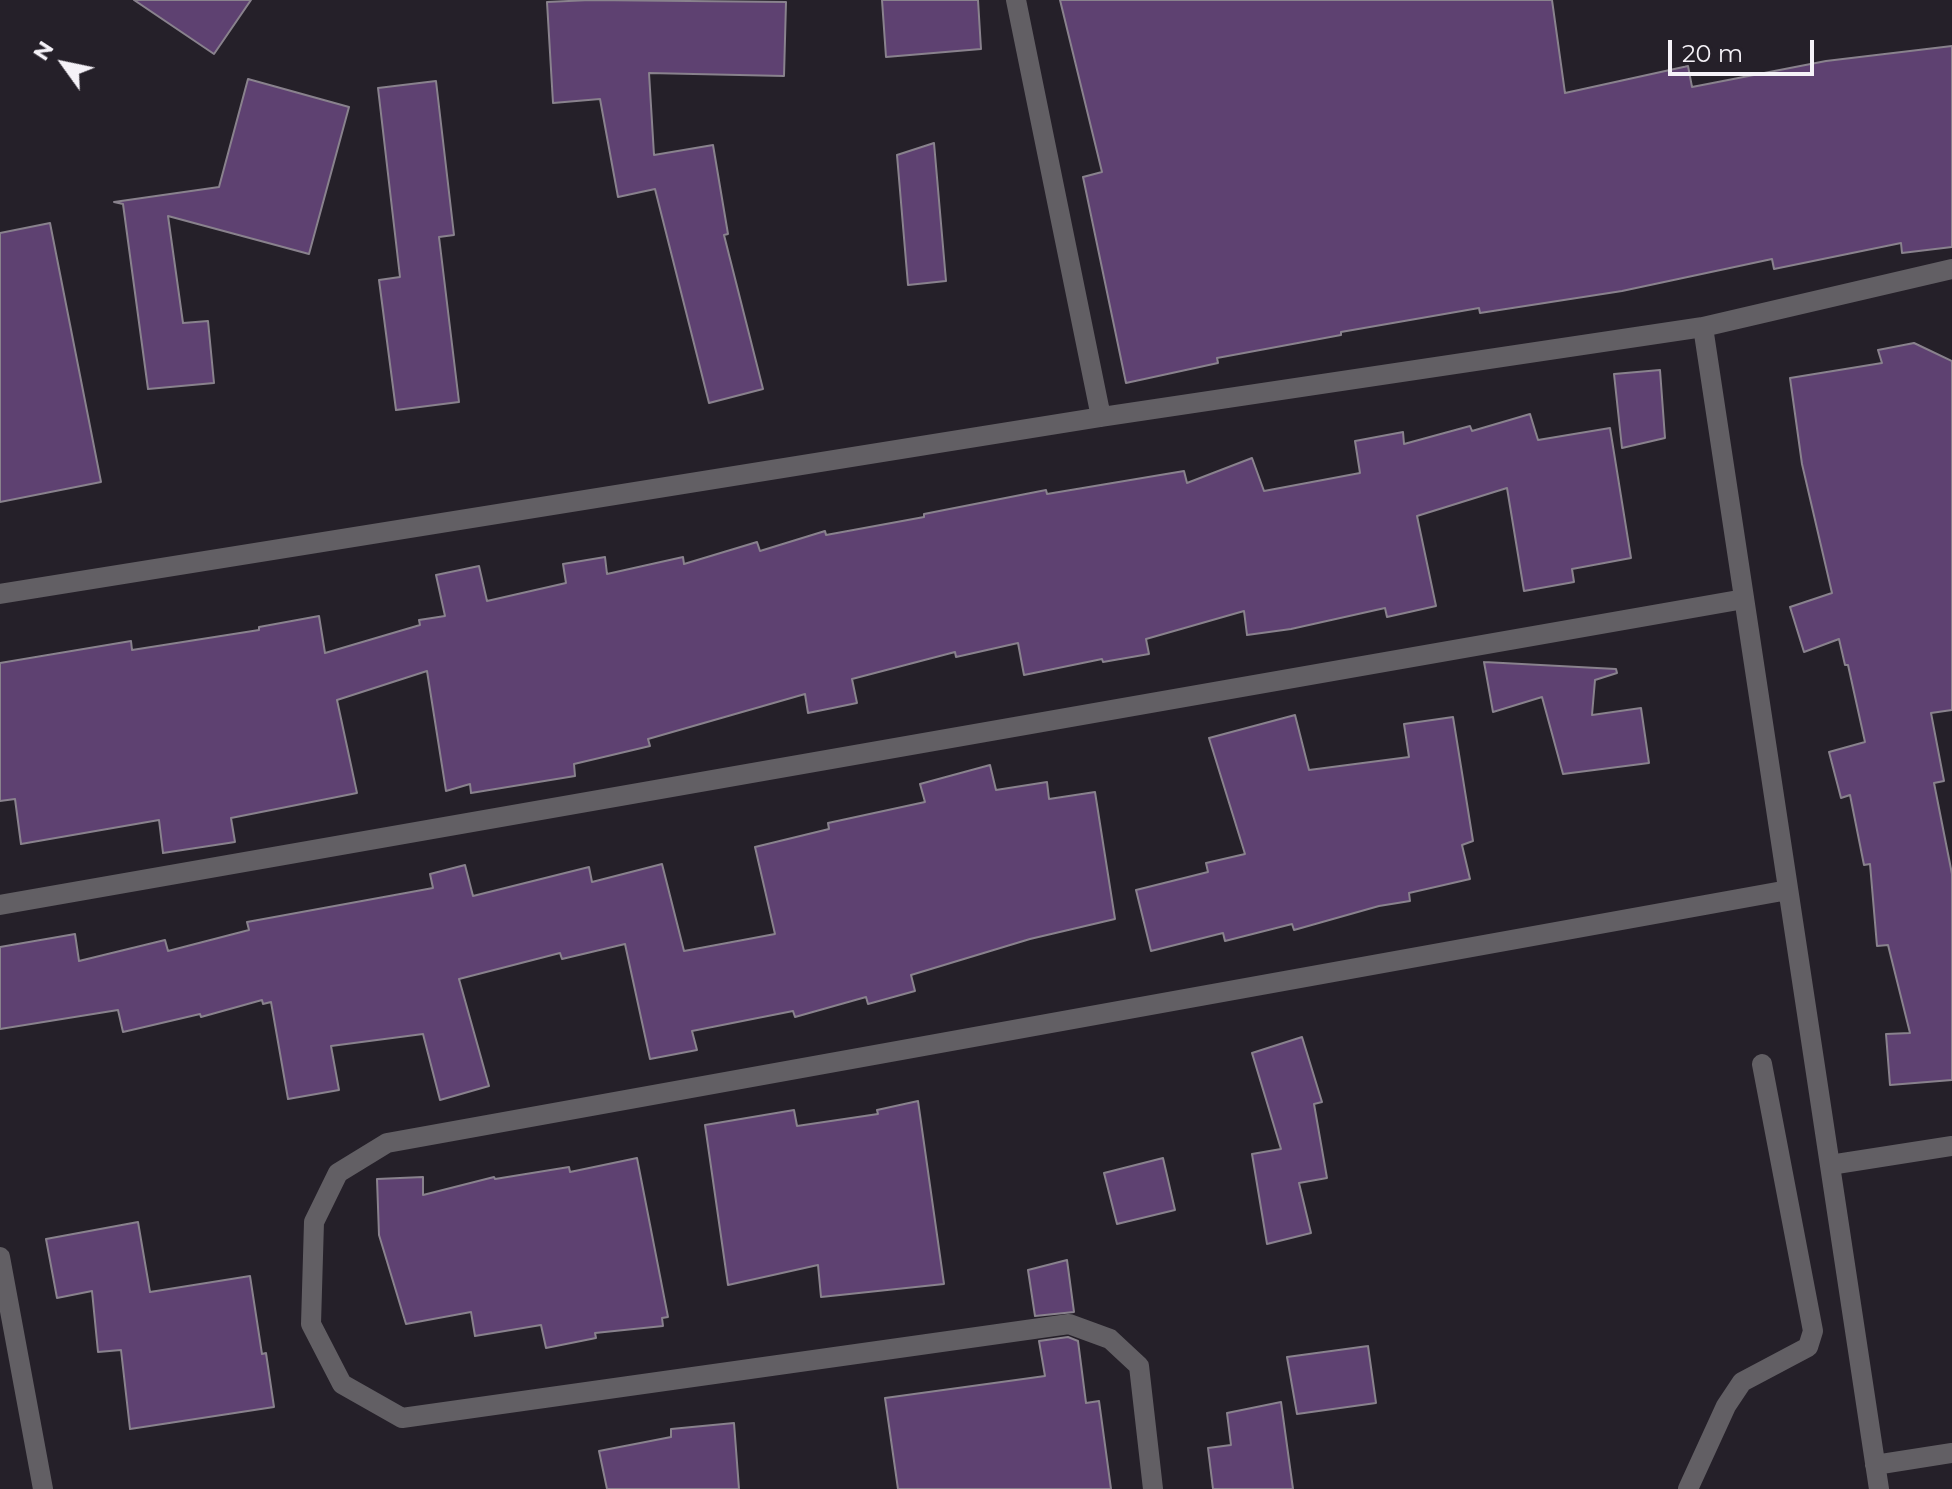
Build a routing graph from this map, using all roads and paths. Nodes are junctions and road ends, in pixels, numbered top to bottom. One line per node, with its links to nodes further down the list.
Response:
1 (1016, 0): 4 (street)
2 (1952, 269): 3 (street)
3 (1703, 327): 4 (street); 6 (street)
4 (1101, 417): 5 (street)
5 (0, 594)
6 (1744, 599): 7 (street); 8 (street)
7 (1788, 890): 11 (street); 16 (street)
8 (0, 905)
9 (1762, 1064): 17 (street)
10 (1952, 1146): 11 (street)
11 (1830, 1165): 14 (street)
12 (0, 1257): 15 (street)
13 (1952, 1453): 14 (street)
14 (1875, 1465): 18 (street)
15 (43, 1489)
16 (1153, 1489)
17 (1688, 1489)
18 (1879, 1489)

